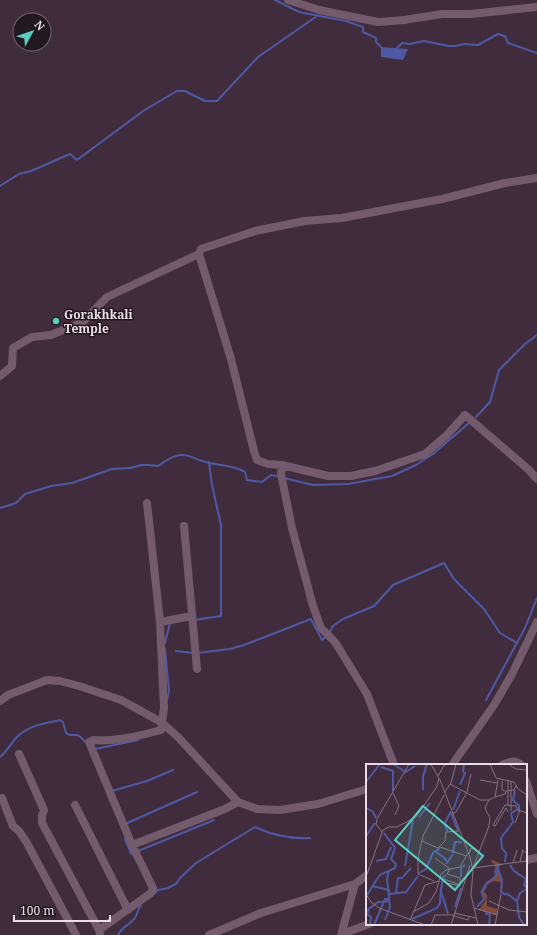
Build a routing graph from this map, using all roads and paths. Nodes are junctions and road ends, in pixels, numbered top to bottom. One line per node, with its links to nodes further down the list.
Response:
1 (288, 0): 2 (street)
2 (537, 7)
3 (537, 178): 4 (street)
4 (199, 254): 5 (street); 6 (street)
5 (0, 376)
6 (282, 465): 7 (street); 17 (street)
7 (537, 479)
8 (147, 502): 11 (street)
9 (184, 526): 10 (street)
10 (192, 616): 11 (street); 13 (street)
11 (160, 622): 15 (street)
12 (537, 622): 18 (street)
13 (197, 669)
14 (0, 701): 15 (street)
15 (161, 722): 24 (street); 27 (street)
16 (19, 754): 34 (street)
17 (394, 764)
18 (453, 764)
19 (504, 764): 20 (street)
20 (520, 764)
21 (527, 784): 26 (street)
22 (366, 788): 24 (street)
23 (2, 798): 35 (street)
24 (238, 802): 27 (street)
25 (75, 805): 32 (street)
26 (537, 814)
27 (132, 845): 32 (street)
28 (537, 858): 29 (street)
29 (527, 860)
30 (366, 876): 31 (street)
31 (355, 884): 36 (street); 37 (street)
32 (128, 910): 34 (street)
33 (366, 925): 37 (street)
34 (100, 933)
35 (76, 935)
36 (209, 935)
37 (342, 935)

